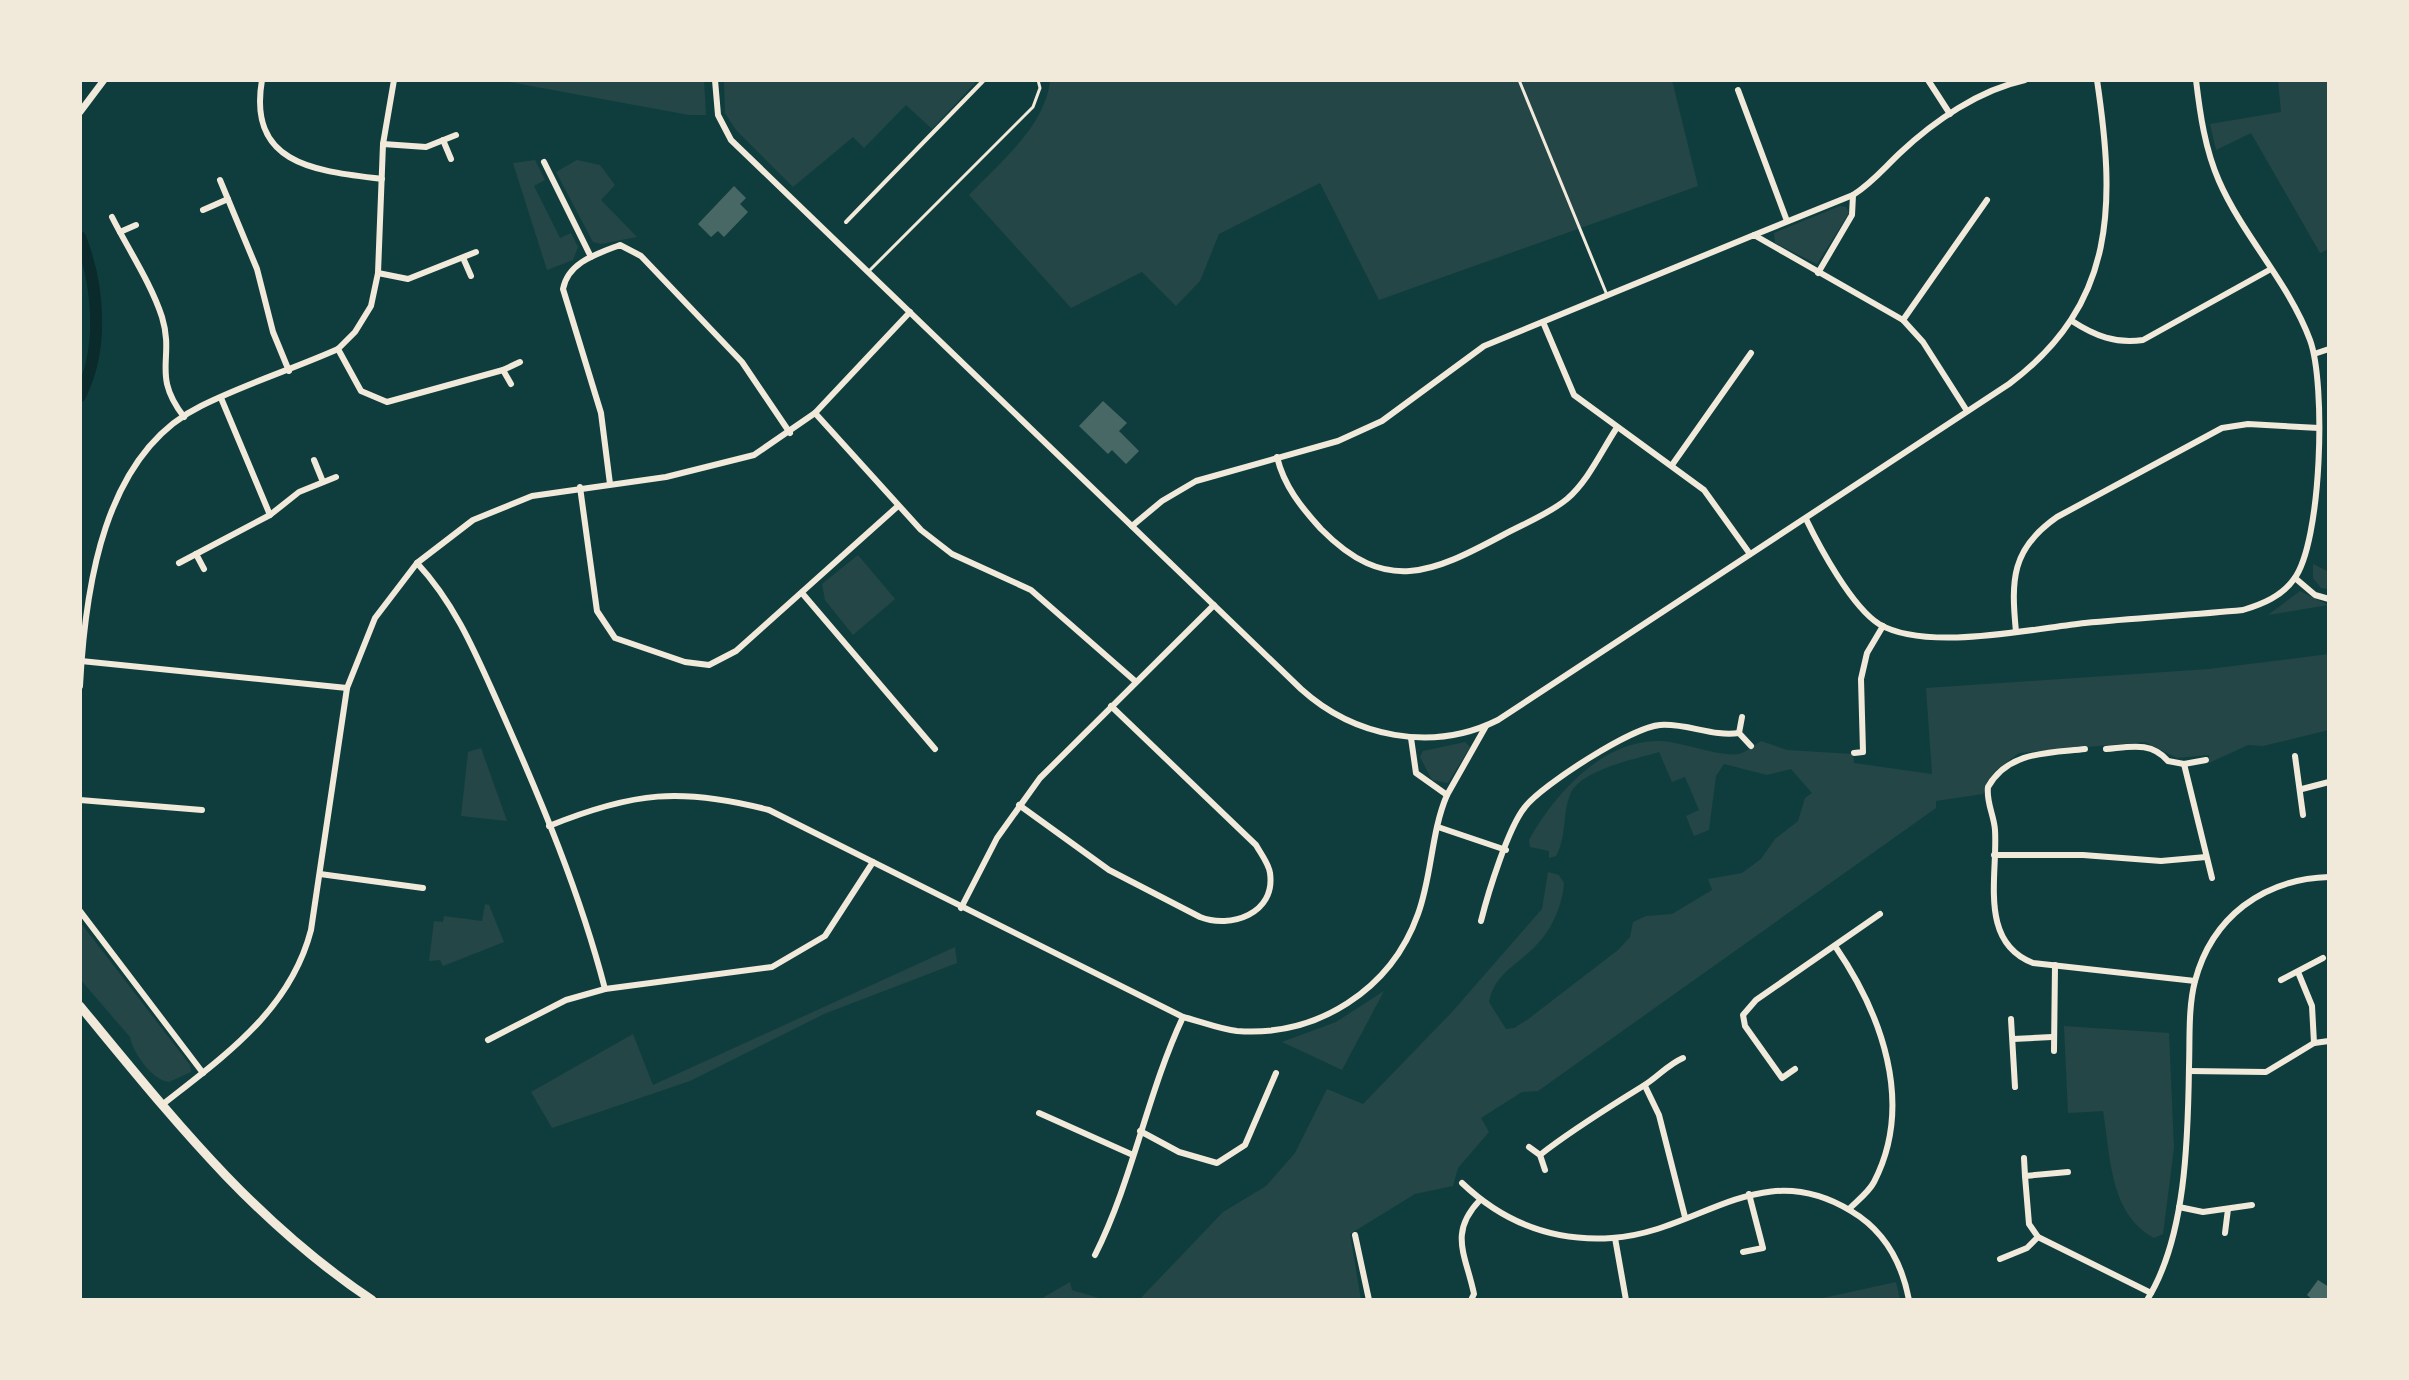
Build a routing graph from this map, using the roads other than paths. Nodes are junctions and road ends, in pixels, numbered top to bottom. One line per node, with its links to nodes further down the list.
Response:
1 (104, 80): 13 (street)
2 (262, 80): 20 (street)
3 (394, 80): 17 (street)
4 (715, 80): 36 (street)
5 (984, 80): 28 (street)
6 (1038, 80): 36 (lane)
7 (1519, 80): 40 (lane)
8 (1928, 80): 14 (street)
9 (2025, 80): 14 (street)
10 (2097, 80): 43 (street)
11 (2196, 80): 35 (street)
12 (1738, 90): 27 (street)
13 (80, 112)
14 (1950, 114): 22 (street)
15 (456, 135): 16 (street)
16 (443, 140): 17 (street); 18 (street)
17 (383, 144): 20 (street)
18 (451, 159)
19 (544, 162): 33 (street)
20 (382, 179): 37 (street)
21 (220, 180): 23 (street)
22 (1853, 195): 27 (street); 38 (street)
23 (228, 199): 25 (street); 51 (street)
24 (1987, 200): 42 (street)
25 (203, 210)
26 (112, 217): 30 (street)
27 (1787, 221): 31 (street)
28 (846, 222)
29 (136, 225): 30 (street)
30 (120, 232): 56 (street)
31 (1754, 235): 38 (street); 40 (street)
32 (476, 252): 34 (street)
33 (591, 257): 59 (street); 67 (street)
34 (464, 260): 37 (street); 39 (street)
35 (2271, 269): 43 (street); 48 (street)
36 (869, 271): 41 (street)
37 (378, 273): 45 (street)
38 (1818, 273): 42 (street)
39 (471, 276)
40 (1607, 297): 44 (street)
41 (910, 312): 55 (street); 72 (street)
42 (1903, 320): 54 (street)
43 (2072, 321): 54 (street)
44 (1543, 322): 58 (street); 62 (street)
45 (338, 349): 50 (street); 51 (street)
46 (2329, 349): 48 (street)
47 (1751, 353): 64 (street)
48 (2314, 354): 57 (street)
49 (520, 362): 50 (street)
50 (503, 370): 52 (street)
51 (289, 371): 53 (street)
52 (511, 384)
53 (221, 398): 56 (street); 70 (street)
54 (1967, 411): 71 (street)
55 (815, 413): 59 (street); 69 (street)
56 (184, 417): 84 (street)
57 (2319, 428): 60 (street); 83 (street)
58 (1616, 429): 62 (street); 64 (street)
59 (790, 433): 67 (street)
60 (2318, 448): 61 (street); 78 (street)
61 (2329, 449)
62 (1277, 457): 72 (street)
63 (314, 460): 66 (street)
64 (1672, 465): 74 (street)
65 (336, 477): 66 (street)
66 (323, 482): 70 (street)
67 (610, 484): 68 (street)
68 (580, 487): 76 (street); 79 (street)
69 (898, 506): 79 (street); 85 (street)
70 (270, 515): 73 (street)
71 (1806, 519): 74 (street); 82 (street)
72 (1132, 526): 81 (street)
73 (196, 554): 75 (street); 77 (street)
74 (1750, 554): 90 (street)
75 (179, 563)
76 (417, 563): 87 (street); 108 (street)
77 (204, 569)
78 (2295, 578): 80 (street); 83 (street)
79 (802, 593): 94 (street)
80 (2329, 599)
81 (1214, 605): 85 (street); 92 (street)
82 (1883, 626): 83 (street); 97 (street)
83 (2016, 632)
84 (81, 661): 86 (street); 87 (street)
85 (1135, 681): 88 (street)
86 (80, 686)
87 (347, 688): 114 (street)
88 (1111, 706): 105 (street); 105 (street)
89 (1742, 717): 91 (street)
90 (1486, 726): 92 (street); 103 (street)
91 (1739, 733): 93 (street); 110 (street)
92 (1411, 738): 103 (street)
93 (1751, 746)
94 (935, 749)
95 (2085, 749): 111 (street)
96 (2106, 749): 100 (street)
97 (1854, 753)
98 (2295, 756): 102 (street)
99 (2206, 760): 100 (street)
100 (2184, 764): 112 (street)
101 (2329, 782): 102 (street)
102 (2302, 789): 107 (street)
103 (1447, 795): 109 (street)
104 (80, 800): 106 (street)
105 (1019, 805): 118 (street)
106 (202, 810)
107 (2303, 815)
108 (549, 826): 113 (street); 128 (street)
109 (1438, 827): 110 (street); 130 (street)
110 (1506, 850): 121 (street)
111 (1994, 855): 112 (street); 124 (street)
112 (2206, 857): 116 (street)
113 (873, 862): 118 (street); 128 (street)
114 (320, 874): 117 (street); 141 (street)
115 (2329, 877): 127 (street)
116 (2212, 878)
117 (423, 888)
118 (961, 908): 130 (street)
119 (80, 911): 141 (street)
120 (1880, 914): 122 (street)
121 (1481, 921)
122 (1835, 946): 139 (street); 160 (street)
123 (2323, 958): 125 (street)
124 (2055, 965): 127 (street); 132 (street)
125 (2298, 972): 126 (street); 136 (street)
126 (2281, 980)
127 (2195, 981): 140 (street)
128 (605, 989): 134 (street)
129 (80, 1006): 145 (main road)
130 (1183, 1017): 147 (street)
131 (2011, 1019): 133 (street)
132 (2052, 1037): 133 (street); 137 (street)
133 (2013, 1039): 144 (street)
134 (488, 1040)
135 (2329, 1041): 136 (street)
136 (2314, 1043): 140 (street)
137 (2054, 1051)
138 (1683, 1058): 143 (street)
139 (1795, 1069)
140 (2189, 1071): 159 (street)
141 (203, 1073): 145 (street)
142 (1276, 1073): 147 (street)
143 (1645, 1086): 150 (street); 162 (street)
144 (2015, 1087)
145 (162, 1105): 171 (main road)
146 (1039, 1113): 149 (street)
147 (1140, 1131): 149 (street)
148 (1529, 1147): 150 (street)
149 (1133, 1155): 168 (street)
150 (1540, 1155): 152 (street)
151 (2024, 1158): 154 (street)
152 (1545, 1170)
153 (2068, 1172): 154 (street)
154 (2025, 1176): 165 (street)
155 (1462, 1183): 157 (street)
156 (1749, 1194): 160 (street); 162 (street); 167 (street)
157 (1480, 1200): 166 (street); 173 (street)
158 (2252, 1205): 161 (street)
159 (2179, 1207): 161 (street); 170 (street)
160 (1849, 1209): 175 (street)
161 (2228, 1209): 163 (street)
162 (1685, 1217): 166 (street)
163 (2225, 1233)
164 (1355, 1235): 172 (street)
165 (2038, 1237): 169 (street); 170 (street)
166 (1615, 1238): 174 (street)
167 (1743, 1252)
168 (1095, 1255)
169 (2000, 1259)
170 (2149, 1297)
171 (372, 1300)
172 (1369, 1300)
173 (1471, 1300)
174 (1626, 1300)
175 (1909, 1300)

